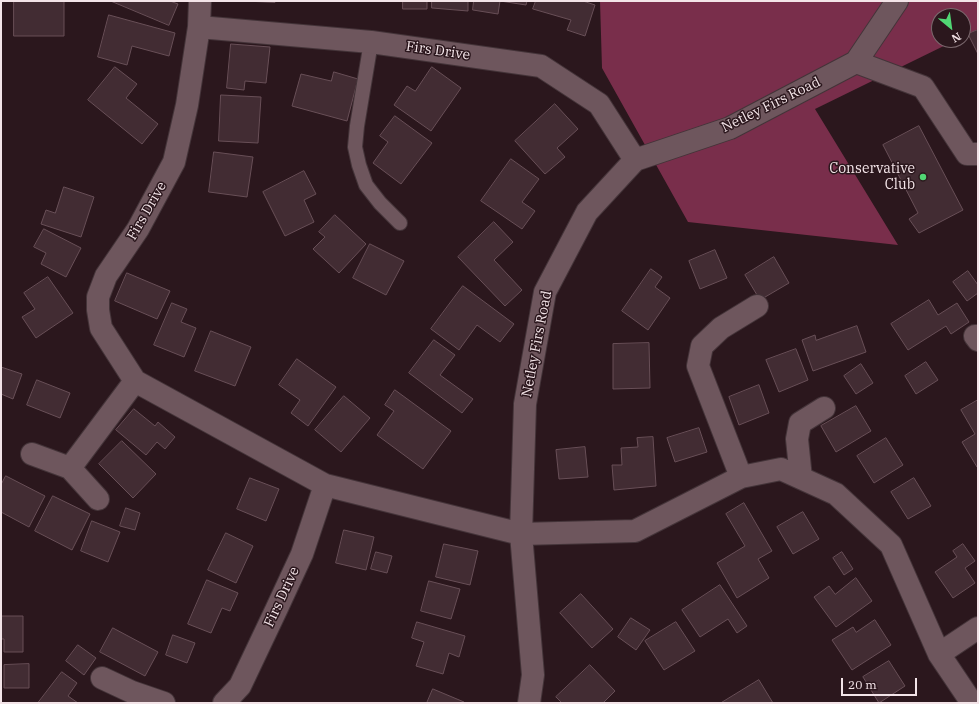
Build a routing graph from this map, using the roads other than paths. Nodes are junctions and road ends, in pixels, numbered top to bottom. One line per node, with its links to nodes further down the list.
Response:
1 (200, 1): 3 (street, Firs Drive)
2 (897, 1): 5 (street, Netley Firs Road)
3 (199, 27): 4 (street, Firs Drive); 10 (street, Firs Drive)
4 (371, 42): 7 (street, Firs Drive); 8 (lane)
5 (856, 62): 6 (street); 7 (street, Netley Firs Road)
6 (978, 154)
7 (635, 160): 18 (street, Netley Firs Road)
8 (400, 223)
9 (757, 306): 14 (street)
10 (135, 381): 13 (street); 16 (street, Firs Drive)
11 (824, 408): 15 (street)
12 (32, 454): 13 (street)
13 (70, 468): 17 (street)
14 (741, 477): 15 (street, Firs Drive); 18 (street, Firs Drive)
15 (801, 478): 20 (street, Firs Drive)
16 (325, 485): 18 (street, Firs Drive); 23 (street, Firs Drive)
17 (98, 499)
18 (520, 534): 24 (street, Netley Firs Road)
19 (978, 628): 20 (street)
20 (939, 654): 25 (street, Firs Drive)
21 (102, 678): 22 (street)
22 (164, 703)
23 (224, 703)
24 (529, 703)
25 (972, 703)

